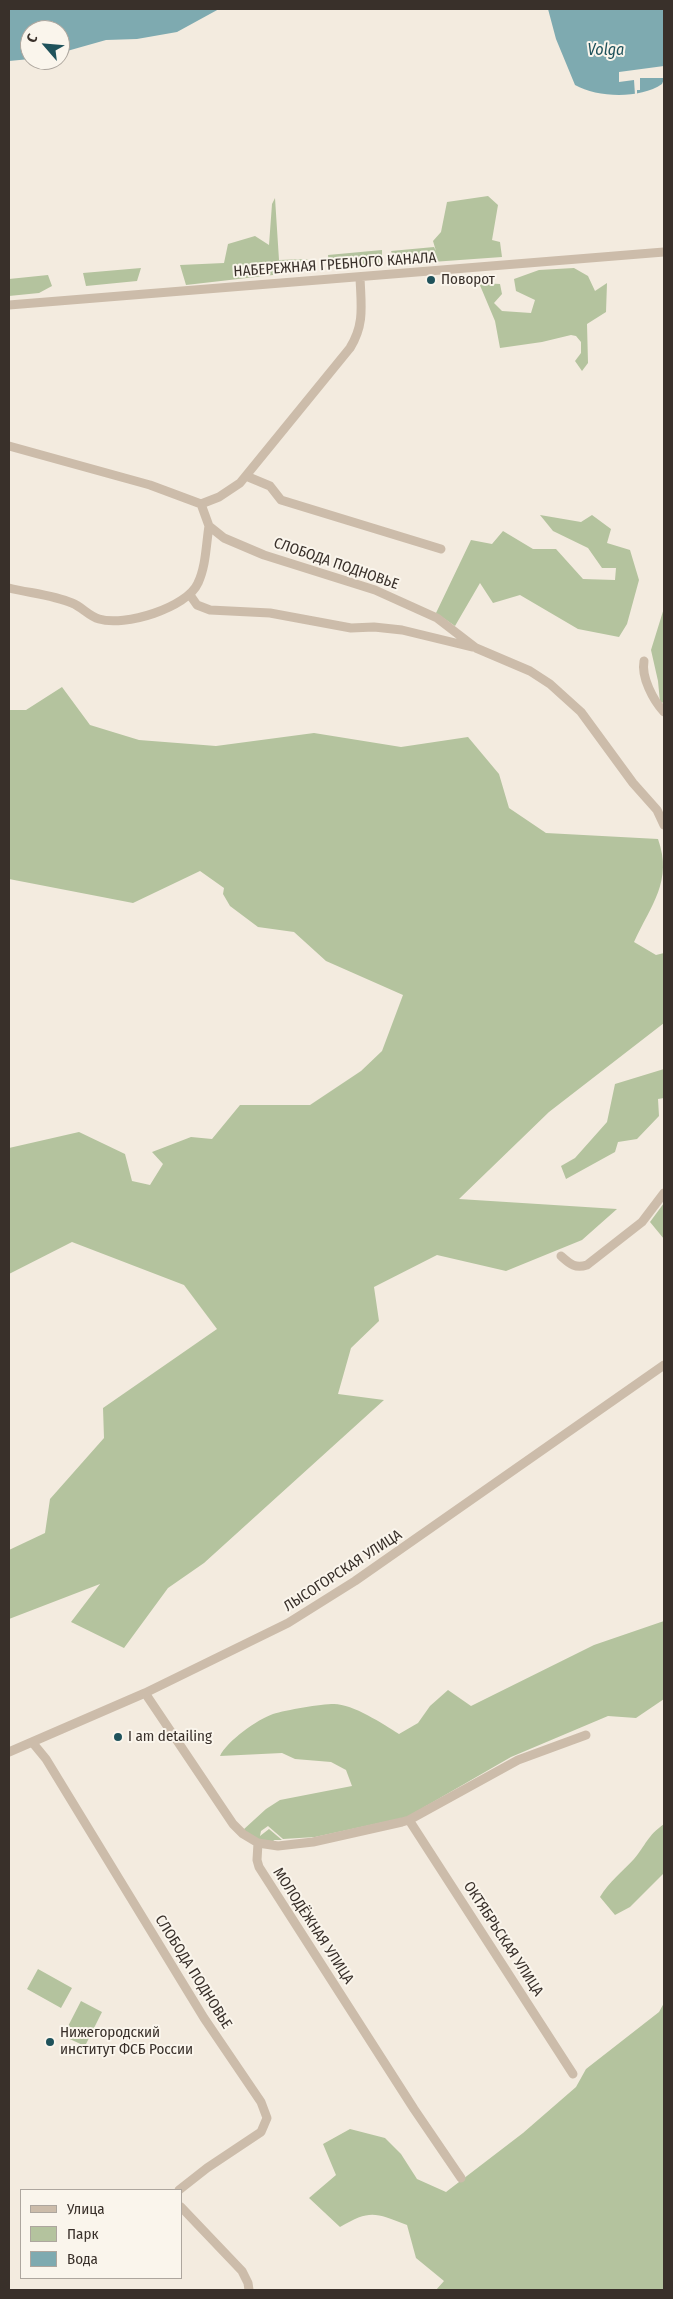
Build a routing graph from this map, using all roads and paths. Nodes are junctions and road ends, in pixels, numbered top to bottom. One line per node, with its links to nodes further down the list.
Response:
1 (664, 252): 2 (street, НАБЕРЕЖНАЯ ГРЕБНОГО КАНАЛА)
2 (360, 277): 3 (street, НАБЕРЕЖНАЯ ГРЕБНОГО КАНАЛА); 5 (street)
3 (9, 305)
4 (9, 446): 6 (street)
5 (246, 476): 6 (street); 8 (street)
6 (200, 504): 7 (street)
7 (208, 526): 10 (street); 11 (street, СЛОБОДА ПОДНОВЬЕ)
8 (441, 548)
9 (9, 588): 10 (street)
10 (190, 595): 11 (street)
11 (476, 648): 14 (street, СЛОБОДА ПОДНОВЬЕ)
12 (644, 661): 13 (street)
13 (664, 712)
14 (664, 825)
15 (664, 1193): 16 (street)
16 (561, 1256)
17 (664, 1365): 18 (street, ЛЫСОГОРСКАЯ УЛИЦА)
18 (145, 1693): 20 (street, ЛЫСОГОРСКАЯ УЛИЦА); 23 (street)
19 (586, 1735): 22 (street)
20 (32, 1742): 21 (street, ЛЫСОГОРСКАЯ УЛИЦА); 26 (street, СЛОБОДА ПОДНОВЬЕ)
21 (9, 1752)
22 (409, 1820): 23 (street); 24 (street, ОКТЯБРЬСКАЯ УЛИЦА)
23 (258, 1843): 25 (street, МОЛОДЁЖНАЯ УЛИЦА)
24 (573, 2074)
25 (461, 2178)
26 (180, 2189)
27 (182, 2208): 28 (street)
28 (249, 2290)

